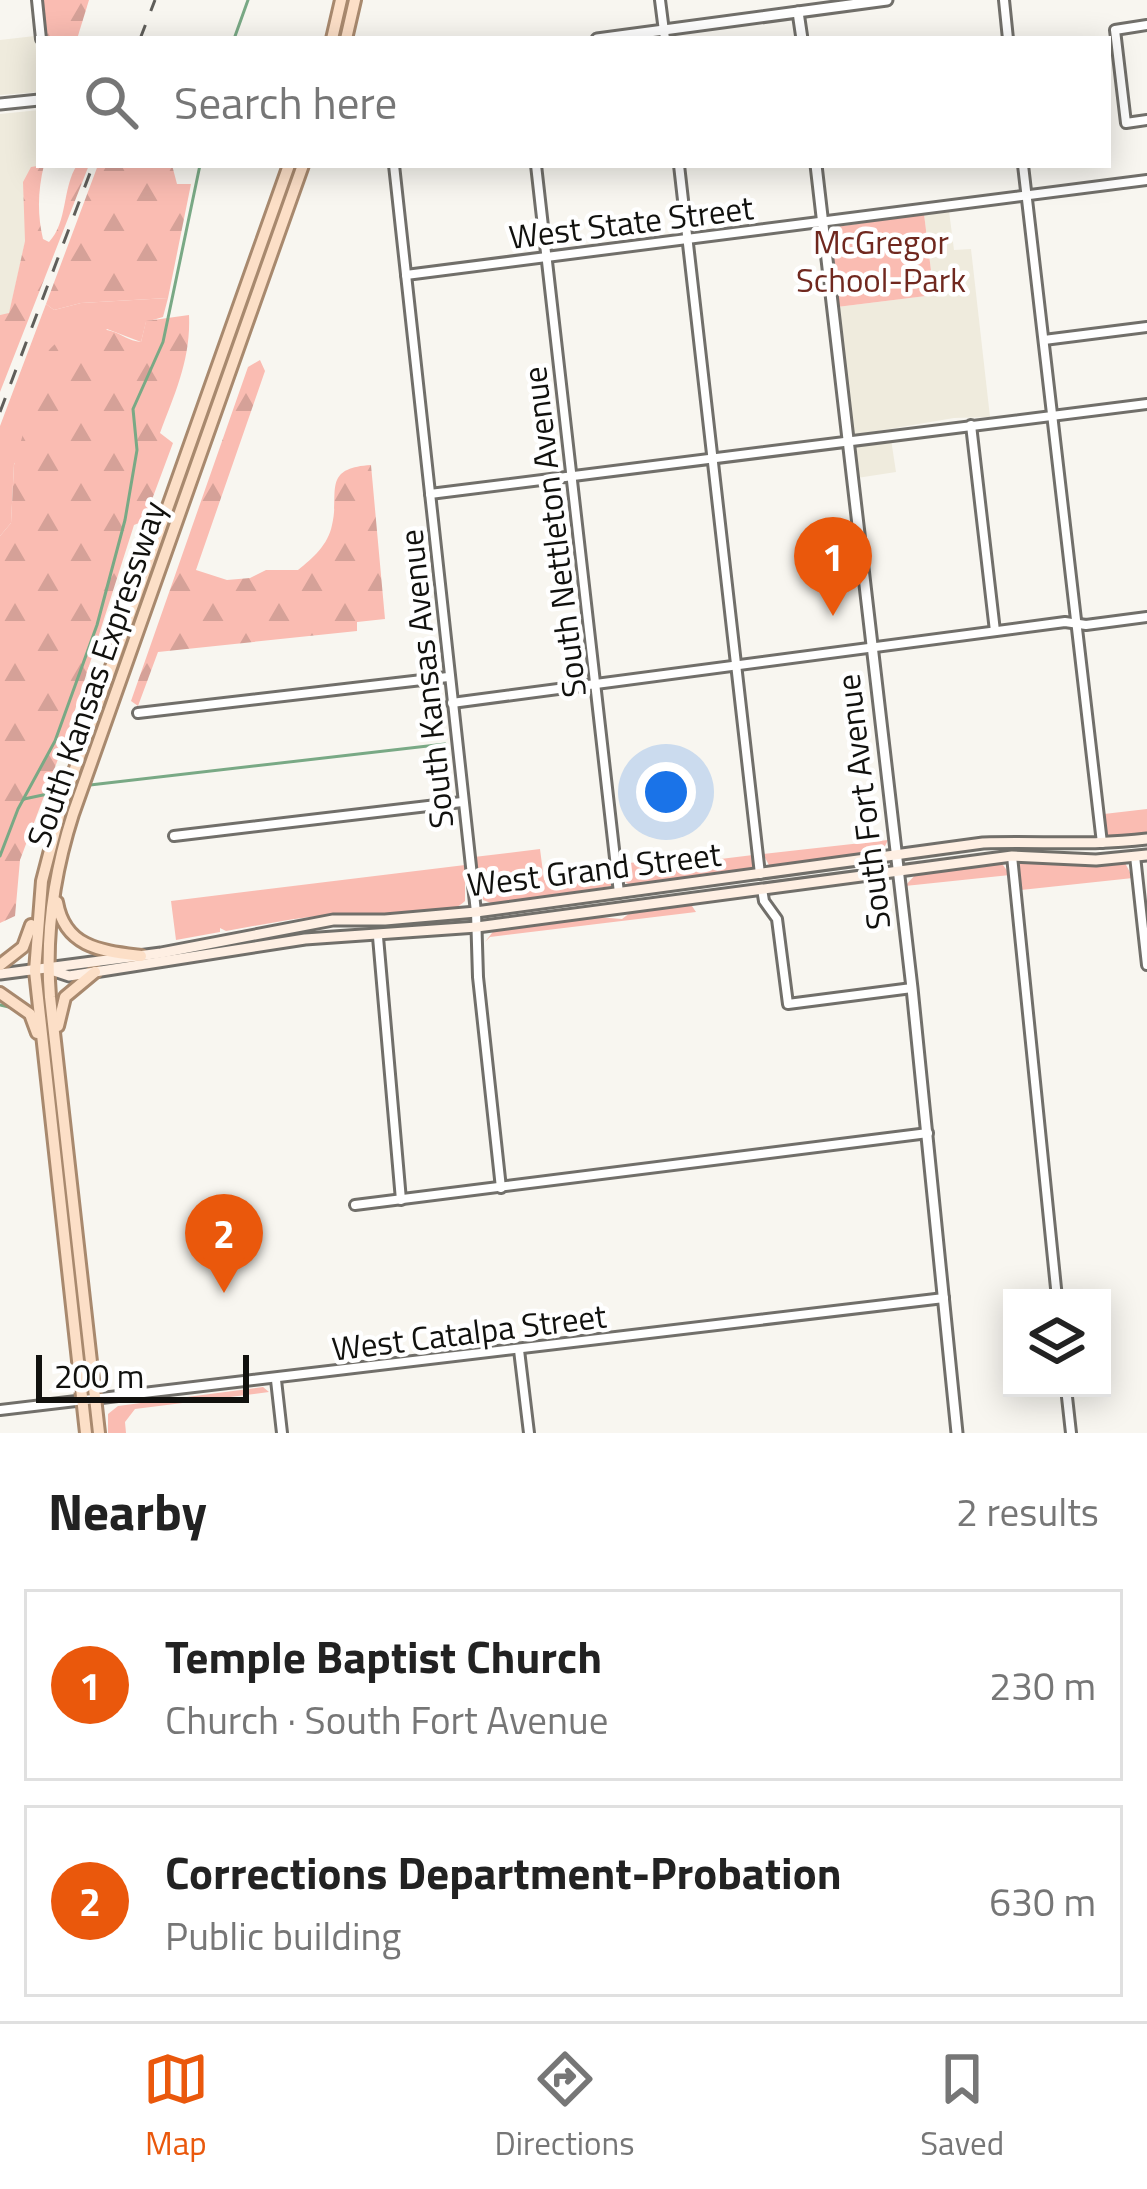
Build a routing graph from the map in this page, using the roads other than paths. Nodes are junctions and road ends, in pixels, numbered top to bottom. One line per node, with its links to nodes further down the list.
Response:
1 (37, 0): 10 (street)
2 (338, 0): 11 (main road)
3 (355, 0): 12 (main road)
4 (660, 0): 9 (street)
5 (886, 0): 7 (street)
6 (1004, 0): 14 (street)
7 (798, 6): 9 (street); 13 (street)
8 (1147, 26): 17 (street)
9 (664, 35)
10 (41, 36)
11 (330, 36)
12 (350, 36)
13 (802, 36)
14 (1008, 36)
15 (36, 100): 16 (street)
16 (0, 104)
17 (1147, 120)
18 (288, 168): 59 (main road, South Kansas Expressway)
19 (302, 168): 58 (main road, South Kansas Expressway)
20 (394, 168): 30 (street, South Kansas Avenue)
21 (536, 168): 29 (street, South Nettleton Avenue)
22 (679, 168): 28 (street)
23 (816, 168): 27 (street, South Fort Avenue)
24 (1023, 168): 26 (street)
25 (1147, 180): 26 (street, West State Street)
26 (1027, 197): 27 (street, West State Street); 32 (street)
27 (823, 222): 28 (street, West State Street); 36 (street, South Fort Avenue)
28 (687, 240): 29 (street, West State Street); 37 (street)
29 (546, 257): 30 (street, West State Street); 38 (street, South Nettleton Avenue)
30 (406, 275): 39 (street, South Kansas Avenue)
31 (1147, 327): 32 (street)
32 (1044, 340): 34 (street)
33 (1147, 404): 34 (street)
34 (1052, 415): 35 (street); 41 (street)
35 (971, 425): 36 (street); 42 (street)
36 (848, 442): 37 (street); 43 (street, South Fort Avenue)
37 (714, 459): 38 (street); 44 (street)
38 (572, 477): 39 (street); 46 (street, South Nettleton Avenue)
39 (430, 494): 45 (street, South Kansas Avenue)
40 (1147, 617): 41 (street)
41 (1075, 623): 42 (street); 52 (street)
42 (995, 631): 43 (street)
43 (871, 648): 44 (street); 53 (street, South Fort Avenue)
44 (736, 666): 46 (street); 57 (street)
45 (448, 677): 47 (street, South Kansas Avenue); 48 (street)
46 (596, 685): 47 (street); 61 (street, South Nettleton Avenue)
47 (452, 704): 49 (street, South Kansas Avenue)
48 (138, 713)
49 (462, 802): 50 (street); 62 (street, South Kansas Avenue)
50 (174, 836)
51 (1147, 839): 52 (main road, West Grand Street)
52 (1102, 845): 53 (main road, West Grand Street)
53 (897, 855): 56 (street, South Fort Avenue); 57 (main road, West Grand Street)
54 (1141, 855): 55 (main road, West Grand Street); 67 (street)
55 (1012, 856): 56 (main road, West Grand Street); 79 (street)
56 (898, 870): 60 (main road, West Grand Street); 71 (street, South Fort Avenue)
57 (760, 874): 61 (main road, West Grand Street)
58 (57, 876): 65 (main road); 68 (main road, South Kansas Expressway)
59 (42, 881): 66 (main road); 68 (main road, South Kansas Expressway)
60 (761, 889): 63 (main road, West Grand Street); 71 (street)
61 (619, 893): 62 (main road, West Grand Street)
62 (476, 912): 63 (street, South Kansas Avenue); 65 (main road, West Grand Street)
63 (477, 927): 64 (main road, West Grand Street); 76 (street, South Kansas Avenue)
64 (378, 937): 69 (main road, West Grand Street); 77 (street)
65 (141, 956): 68 (main road, West Grand Street)
66 (0, 965)
67 (1147, 965)
68 (42, 970): 69 (main road, West Grand Street); 70 (main road, West Grand Street); 73 (main road, South Kansas Expressway); 74 (main road, South Kansas Expressway)
69 (95, 972): 73 (main road)
70 (0, 974)
71 (912, 988): 75 (street, South Fort Avenue)
72 (0, 993): 74 (main road)
73 (56, 1047): 84 (main road, South Kansas Expressway)
74 (43, 1053): 84 (main road, South Kansas Expressway)
75 (928, 1132): 76 (street); 80 (street, South Fort Avenue)
76 (501, 1188): 77 (street)
77 (401, 1200): 78 (street)
78 (355, 1205)
79 (1056, 1289)
80 (944, 1298): 81 (street, West Catalpa Street); 90 (street, South Fort Avenue)
81 (519, 1350): 82 (street, West Catalpa Street); 89 (street)
82 (276, 1380): 84 (street, West Catalpa Street); 88 (street)
83 (1067, 1397): 91 (street)
84 (89, 1400): 85 (street, West Catalpa Street); 86 (main road, South Kansas Expressway); 87 (main road, South Kansas Expressway)
85 (0, 1410)
86 (86, 1433)
87 (99, 1433)
88 (282, 1433)
89 (530, 1433)
90 (957, 1433)
91 (1071, 1433)

